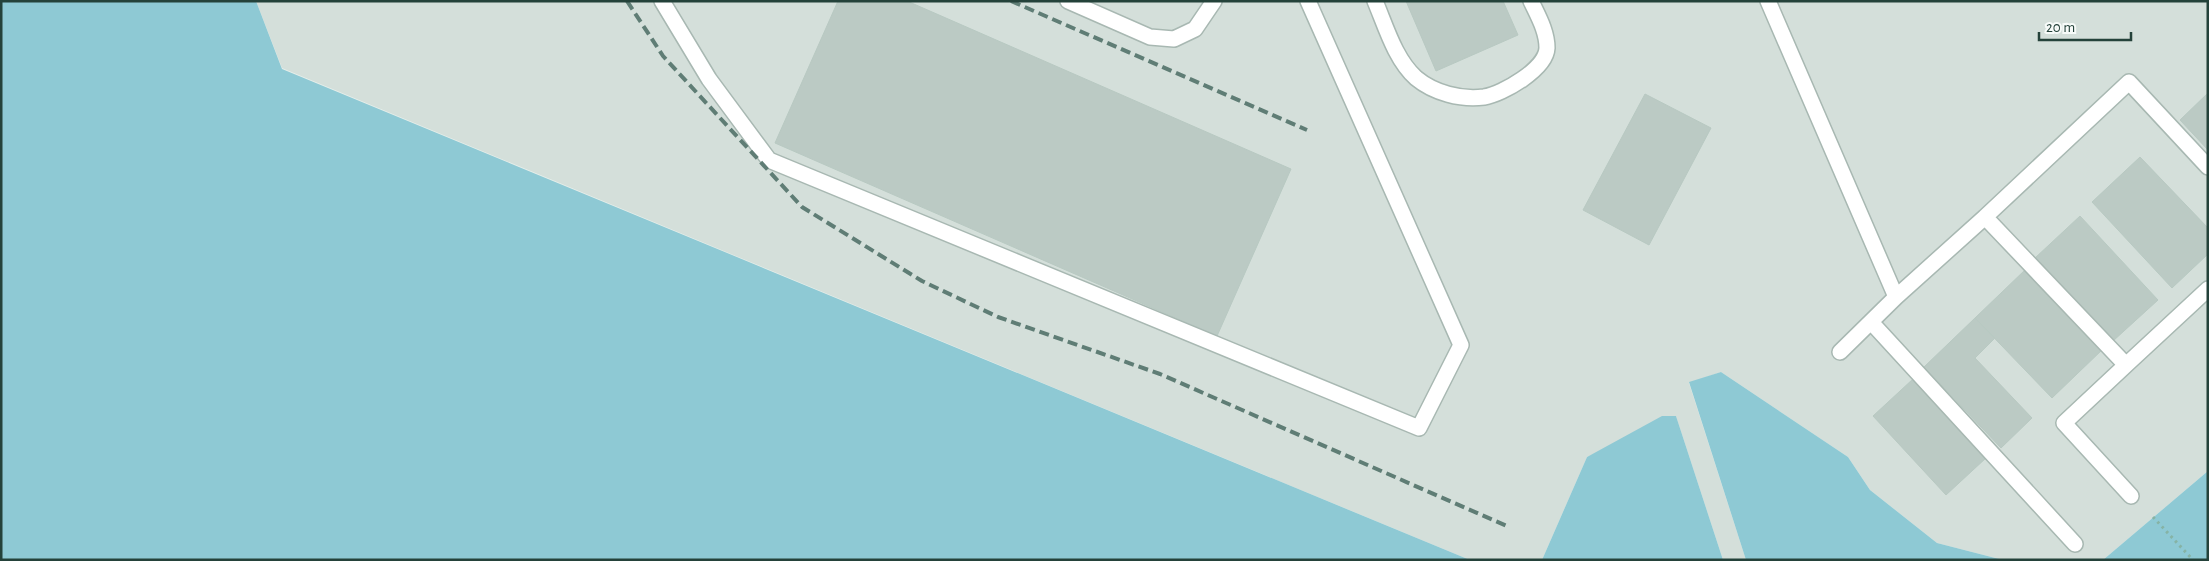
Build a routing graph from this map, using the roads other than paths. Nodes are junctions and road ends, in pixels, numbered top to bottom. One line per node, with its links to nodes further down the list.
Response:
1 (662, 1): 4 (lane)
2 (1068, 1): 3 (lane)
3 (1214, 1)
4 (1308, 1)
5 (1375, 1): 6 (lane)
6 (1532, 1)
7 (1768, 1): 11 (lane)
8 (2208, 167): 9 (lane)
9 (1985, 217): 11 (lane); 14 (lane)
10 (2208, 289): 14 (lane)
11 (1896, 297): 12 (lane)
12 (1871, 322): 13 (lane); 16 (lane)
13 (1840, 352)
14 (2126, 365): 15 (lane)
15 (2131, 496)
16 (2075, 544)

